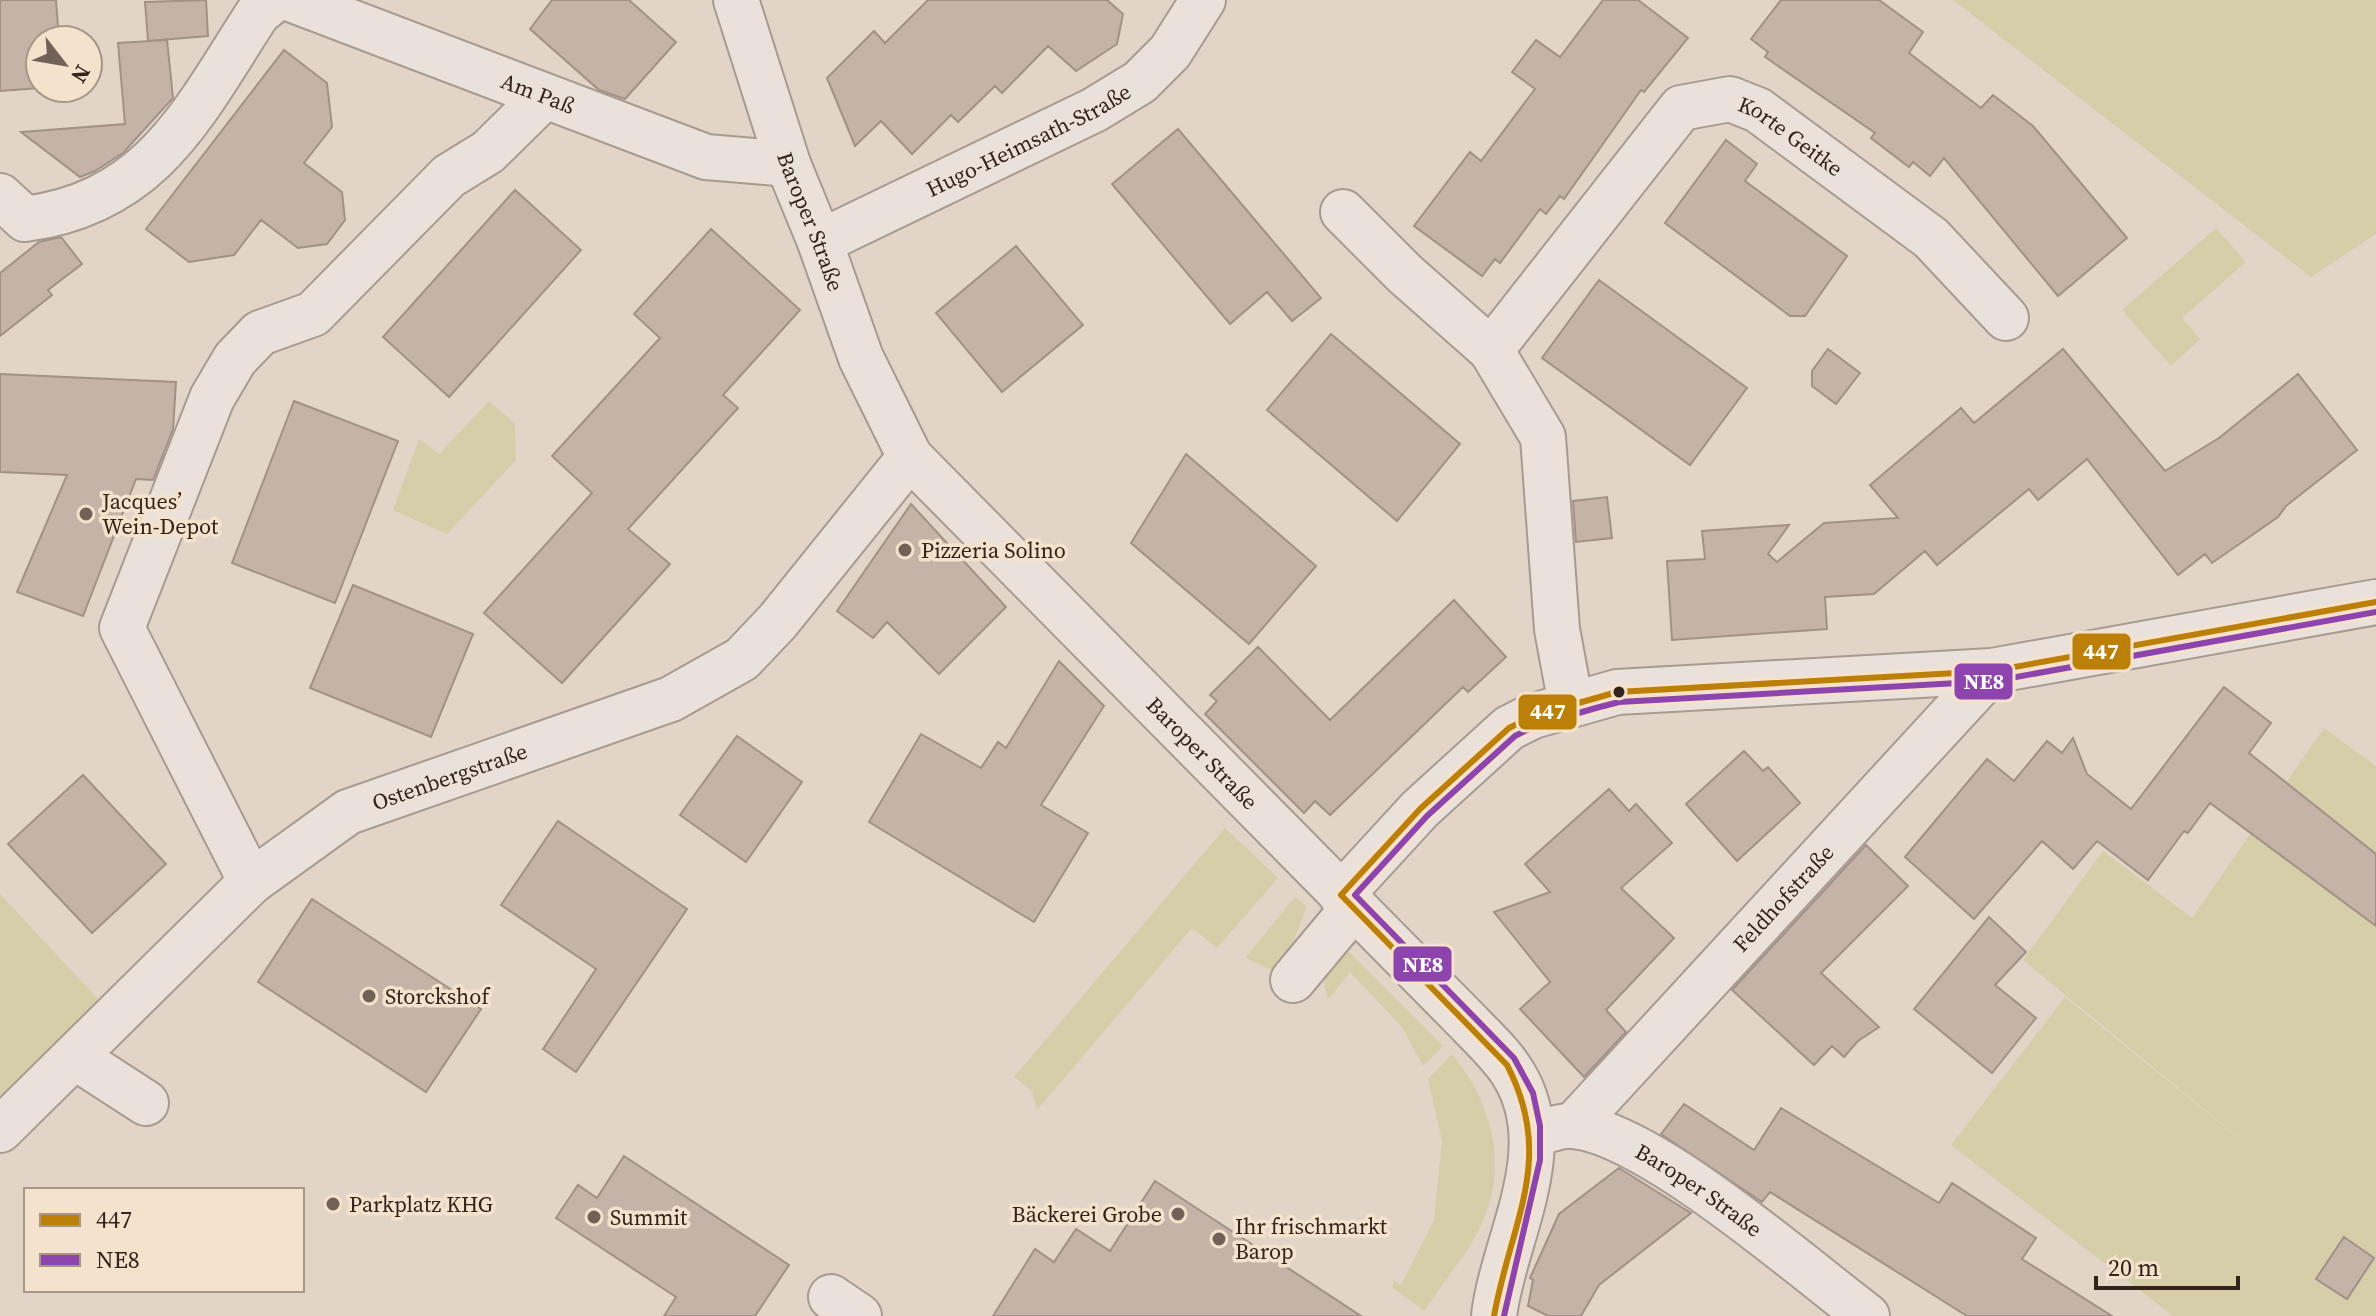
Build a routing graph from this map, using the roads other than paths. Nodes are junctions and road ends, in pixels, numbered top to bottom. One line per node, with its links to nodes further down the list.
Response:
1 (274, 0): 7 (street)
2 (293, 0): 5 (street, Am Paß)
3 (736, 0): 6 (street, Baroper Straße)
4 (1203, 0): 9 (street, Hugo-Heimsath-Straße)
5 (544, 97): 6 (street, Am Paß); 16 (street)
6 (788, 164): 9 (street, Baroper Straße)
7 (0, 196)
8 (1343, 212): 11 (street)
9 (820, 242): 12 (street, Baroper Straße)
10 (2006, 318): 11 (street, Korte Geitke)
11 (1491, 350): 15 (street)
12 (910, 457): 16 (street, Ostenbergstraße); 17 (street, Baroper Straße)
13 (2376, 602): 14 (street)
14 (1992, 671): 15 (street); 21 (street, Feldhofstraße)
15 (1571, 705): 17 (street)
16 (251, 882): 19 (street, Ostenbergstraße)
17 (1348, 901): 18 (street); 23 (street, Baroper Straße)
18 (1293, 980)
19 (75, 1057): 20 (street); 22 (street, Ostenbergstraße)
20 (146, 1103)
21 (1573, 1126): 23 (street, Baroper Straße); 25 (street, Baroper Straße)
22 (0, 1130)
23 (1530, 1133): 24 (street)
24 (1494, 1316)
25 (1867, 1316)

